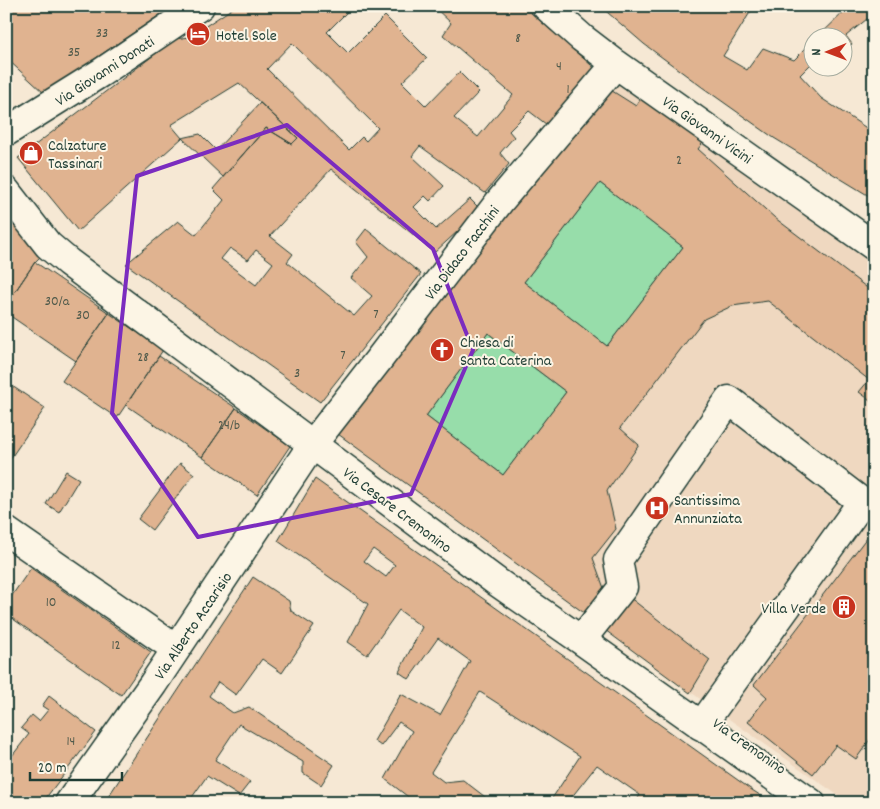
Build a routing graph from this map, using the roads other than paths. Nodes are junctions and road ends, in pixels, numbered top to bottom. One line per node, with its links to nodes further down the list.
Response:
1 (200, 6): 4 (street, Via Giovanni Donati)
2 (546, 6): 3 (street, Via Giovanni Vicini)
3 (616, 64): 6 (street, Via Giovanni Vicini); 7 (street, Via Didaco Facchini)
4 (6, 132)
5 (6, 191): 7 (street, Via Cesare Cremonino)
6 (874, 246)
7 (312, 445): 9 (street, Via Cesare Cremonino); 10 (street, Via Alberto Accarisio)
8 (6, 531): 10 (street)
9 (581, 640): 12 (street, Via Cesare Cremonino); 12 (street)
10 (176, 649): 13 (street, Via Alberto Accarisio)
11 (679, 684): 12 (street, Via Cremonino)
12 (705, 721): 14 (street, Via Cesare Cremonino); 15 (street, Via Cremonino)
13 (69, 803)
14 (811, 803)
15 (830, 803)

